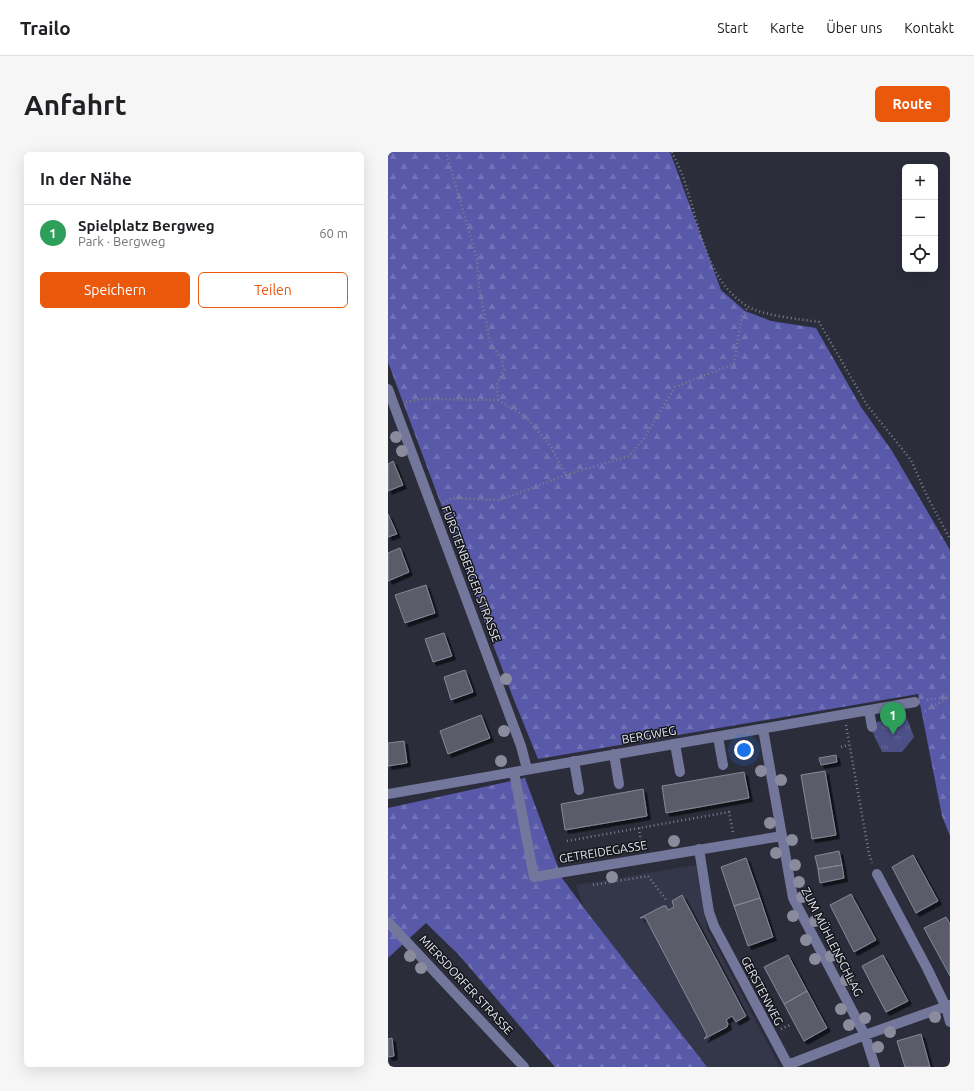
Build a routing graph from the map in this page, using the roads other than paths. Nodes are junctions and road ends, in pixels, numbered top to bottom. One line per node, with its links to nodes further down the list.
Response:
1 (388, 389): 11 (street, FÜRSTENBERGER STRASSE)
2 (915, 702): 3 (street, BERGWEG)
3 (869, 710): 4 (street); 5 (street, BERGWEG)
4 (872, 727)
5 (763, 729): 6 (street, BERGWEG); 17 (street, ZUM MÜHLENSCHLAG)
6 (718, 737): 7 (street, BERGWEG); 10 (street)
7 (675, 744): 8 (street, BERGWEG); 13 (street)
8 (614, 754): 9 (street, BERGWEG); 14 (street)
9 (574, 761): 11 (street, BERGWEG); 15 (street)
10 (723, 765)
11 (527, 769): 12 (street, BERGWEG)
12 (514, 772): 16 (street, BERGWEG); 18 (street, GETREIDEGASSE)
13 (680, 772)
14 (619, 784)
15 (579, 790)
16 (388, 794)
17 (782, 836): 18 (street, GETREIDEGASSE); 23 (street, ZUM MÜHLENSCHLAG)
18 (699, 849): 23 (street, GERSTENWEG)
19 (877, 874): 21 (street)
20 (388, 922): 24 (street, MIERSDORFER STRASSE)
21 (948, 1006): 22 (street); 23 (street)
22 (950, 1022)
23 (864, 1035): 25 (street, ZUM MÜHLENSCHLAG)
24 (524, 1067)
25 (875, 1067)

